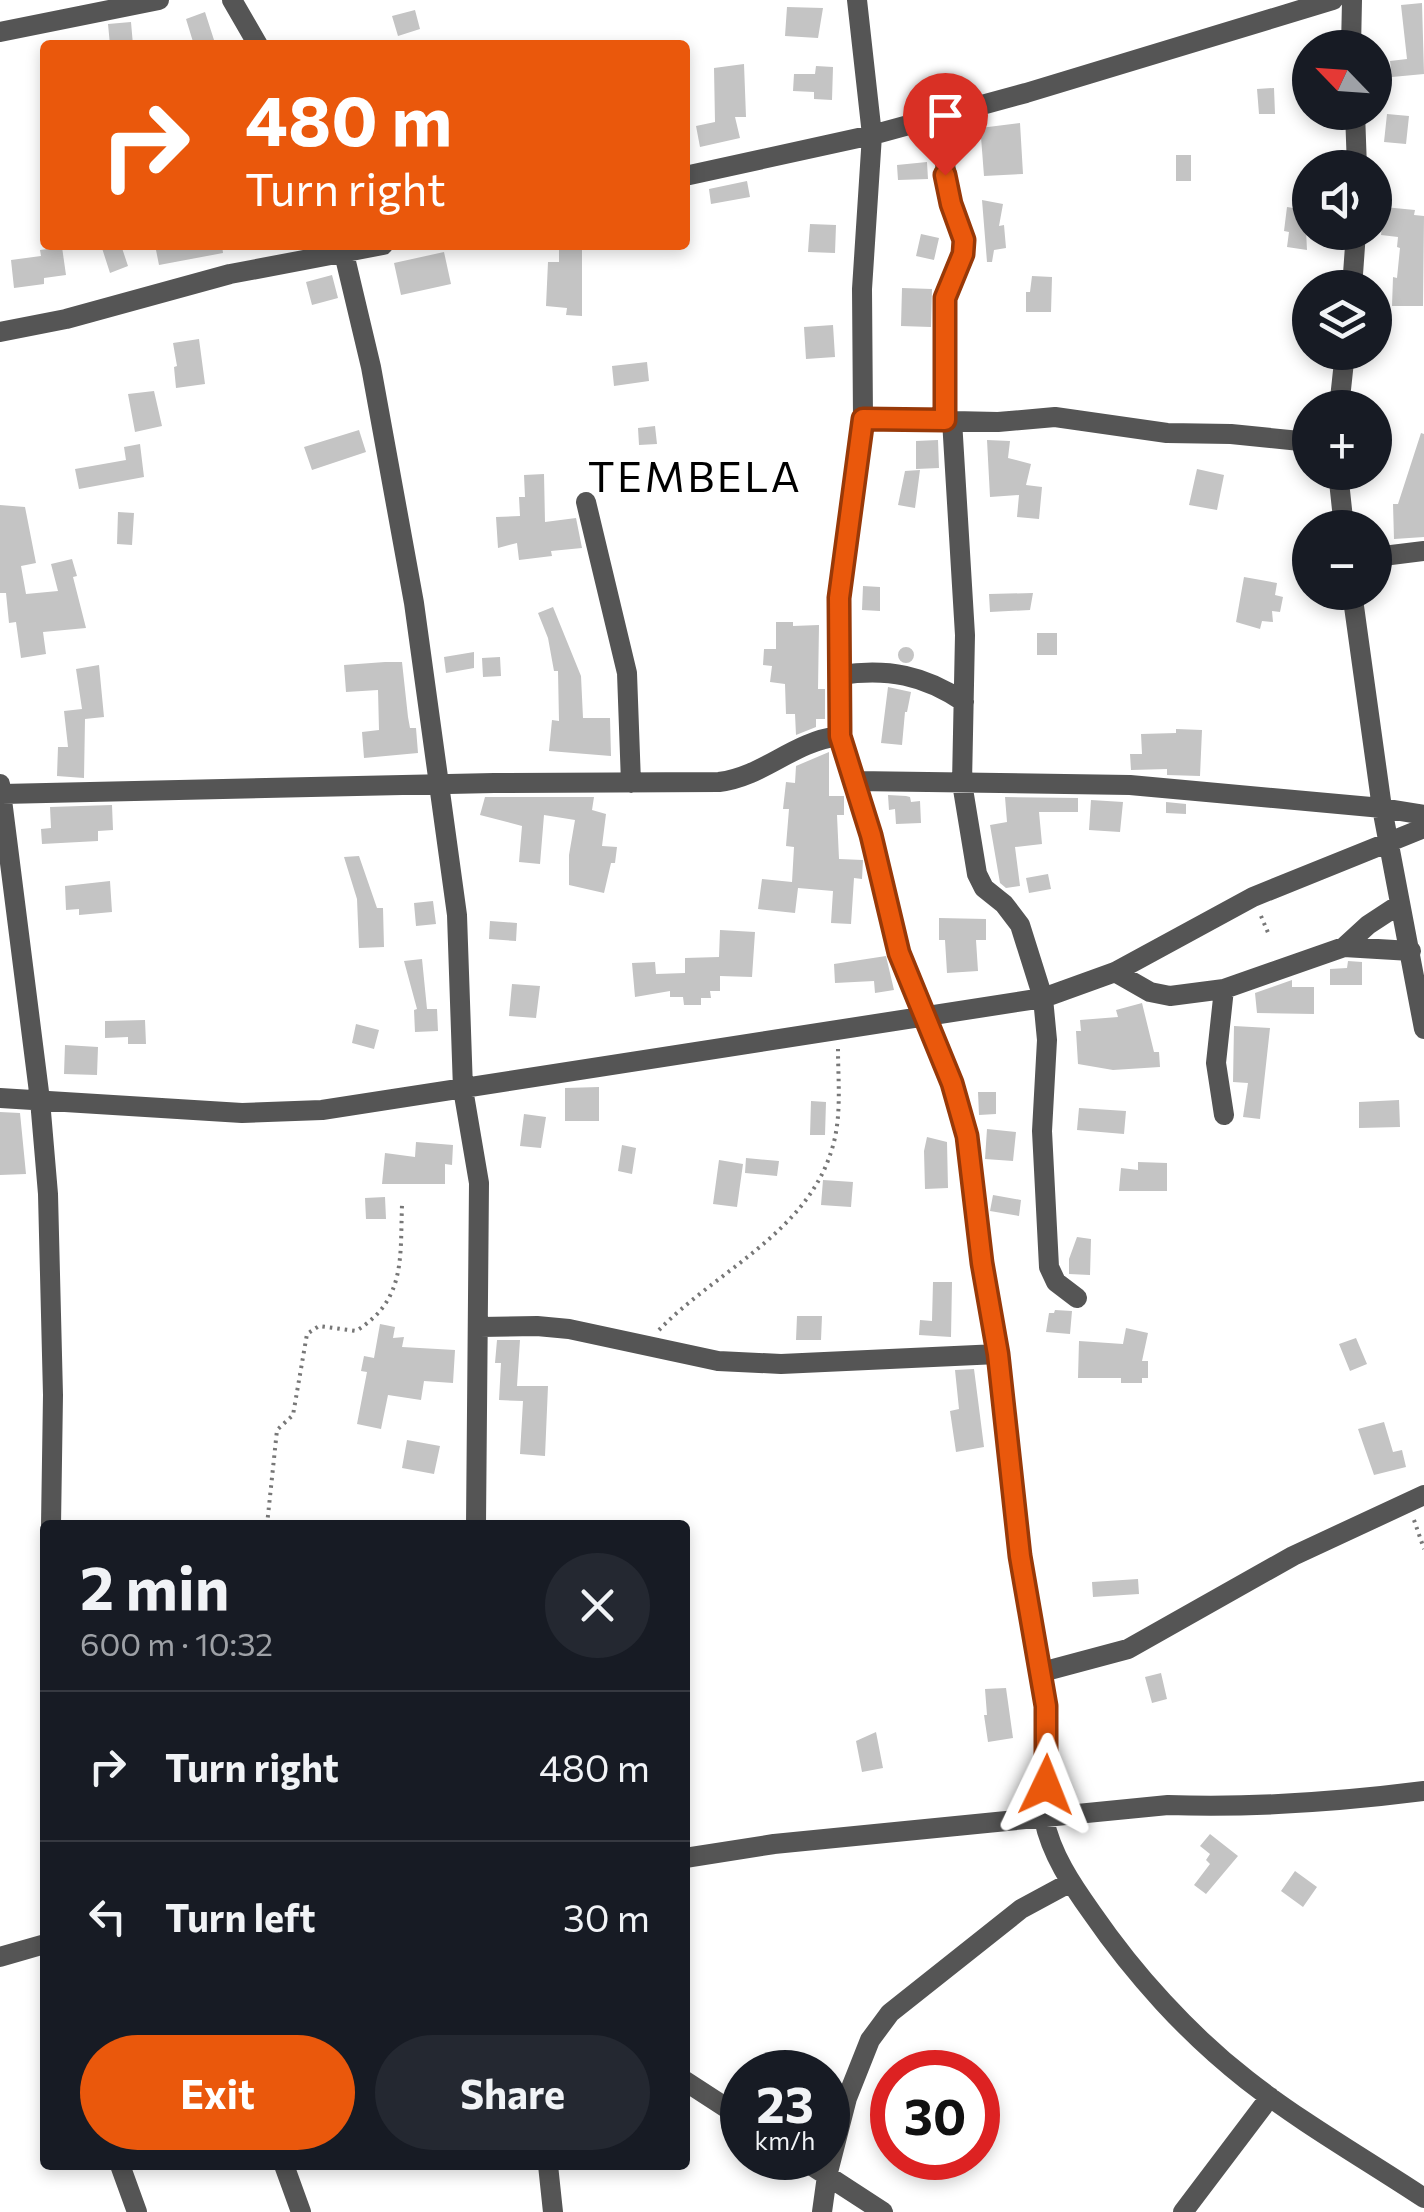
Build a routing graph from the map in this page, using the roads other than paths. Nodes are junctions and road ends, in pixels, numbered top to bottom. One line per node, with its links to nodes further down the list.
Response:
1 (159, 0): 7 (street)
2 (232, 0): 8 (street)
3 (856, 0): 10 (street)
4 (1333, 0): 9 (street)
5 (1352, 0): 6 (street)
6 (1352, 30)
7 (0, 32)
8 (255, 40)
9 (938, 116): 10 (street); 16 (street)
10 (872, 135): 11 (street); 15 (street)
11 (690, 175)
12 (339, 250): 14 (street)
13 (344, 250): 28 (street)
14 (0, 332)
15 (863, 419): 16 (street); 22 (street)
16 (949, 420): 17 (street); 23 (street)
17 (1292, 440)
18 (586, 502): 27 (street)
19 (1424, 551): 20 (street)
20 (1392, 555)
21 (1354, 610): 30 (street)
22 (840, 675): 23 (street); 24 (street)
23 (964, 702): 26 (street)
24 (840, 736): 25 (street); 27 (street)
25 (856, 781): 26 (street); 40 (street)
26 (962, 782): 30 (street); 39 (street)
27 (630, 783): 28 (street)
28 (440, 785): 29 (street); 42 (street)
29 (1, 788): 44 (street)
30 (1382, 808): 31 (street); 33 (street)
31 (1424, 815)
32 (1424, 828): 33 (street)
33 (1388, 843): 34 (street); 37 (street)
34 (1400, 904): 35 (street); 36 (street)
35 (1344, 947): 36 (street); 38 (street)
36 (1411, 951): 41 (street)
37 (1114, 972): 38 (street); 39 (street)
38 (1224, 990): 45 (street)
39 (1042, 998): 40 (street); 46 (street)
40 (923, 1014): 42 (street); 48 (street)
41 (1424, 1029)
42 (464, 1089): 44 (street); 47 (street)
43 (0, 1098): 44 (street)
44 (40, 1100): 50 (street)
45 (1224, 1115)
46 (1077, 1298)
47 (480, 1328): 48 (street); 51 (street)
48 (998, 1354): 52 (street)
49 (1416, 1499): 52 (street)
50 (51, 1520)
51 (476, 1520)
52 (1042, 1672): 54 (street)
53 (1424, 1790): 54 (street)
54 (1044, 1819): 55 (street); 56 (street)
55 (690, 1857)
56 (1071, 1882): 60 (street); 61 (street)
57 (40, 1945): 58 (street)
58 (0, 1957)
59 (690, 2084): 62 (street)
60 (850, 2092)
61 (1270, 2097): 68 (street); 74 (street)
62 (720, 2104)
63 (122, 2170): 69 (street)
64 (286, 2170): 70 (street)
65 (548, 2170): 71 (street)
66 (826, 2180): 72 (street)
67 (832, 2180): 73 (street)
68 (1424, 2198)
69 (137, 2212)
70 (301, 2212)
71 (552, 2212)
72 (822, 2212)
73 (883, 2212)
74 (1183, 2212)

